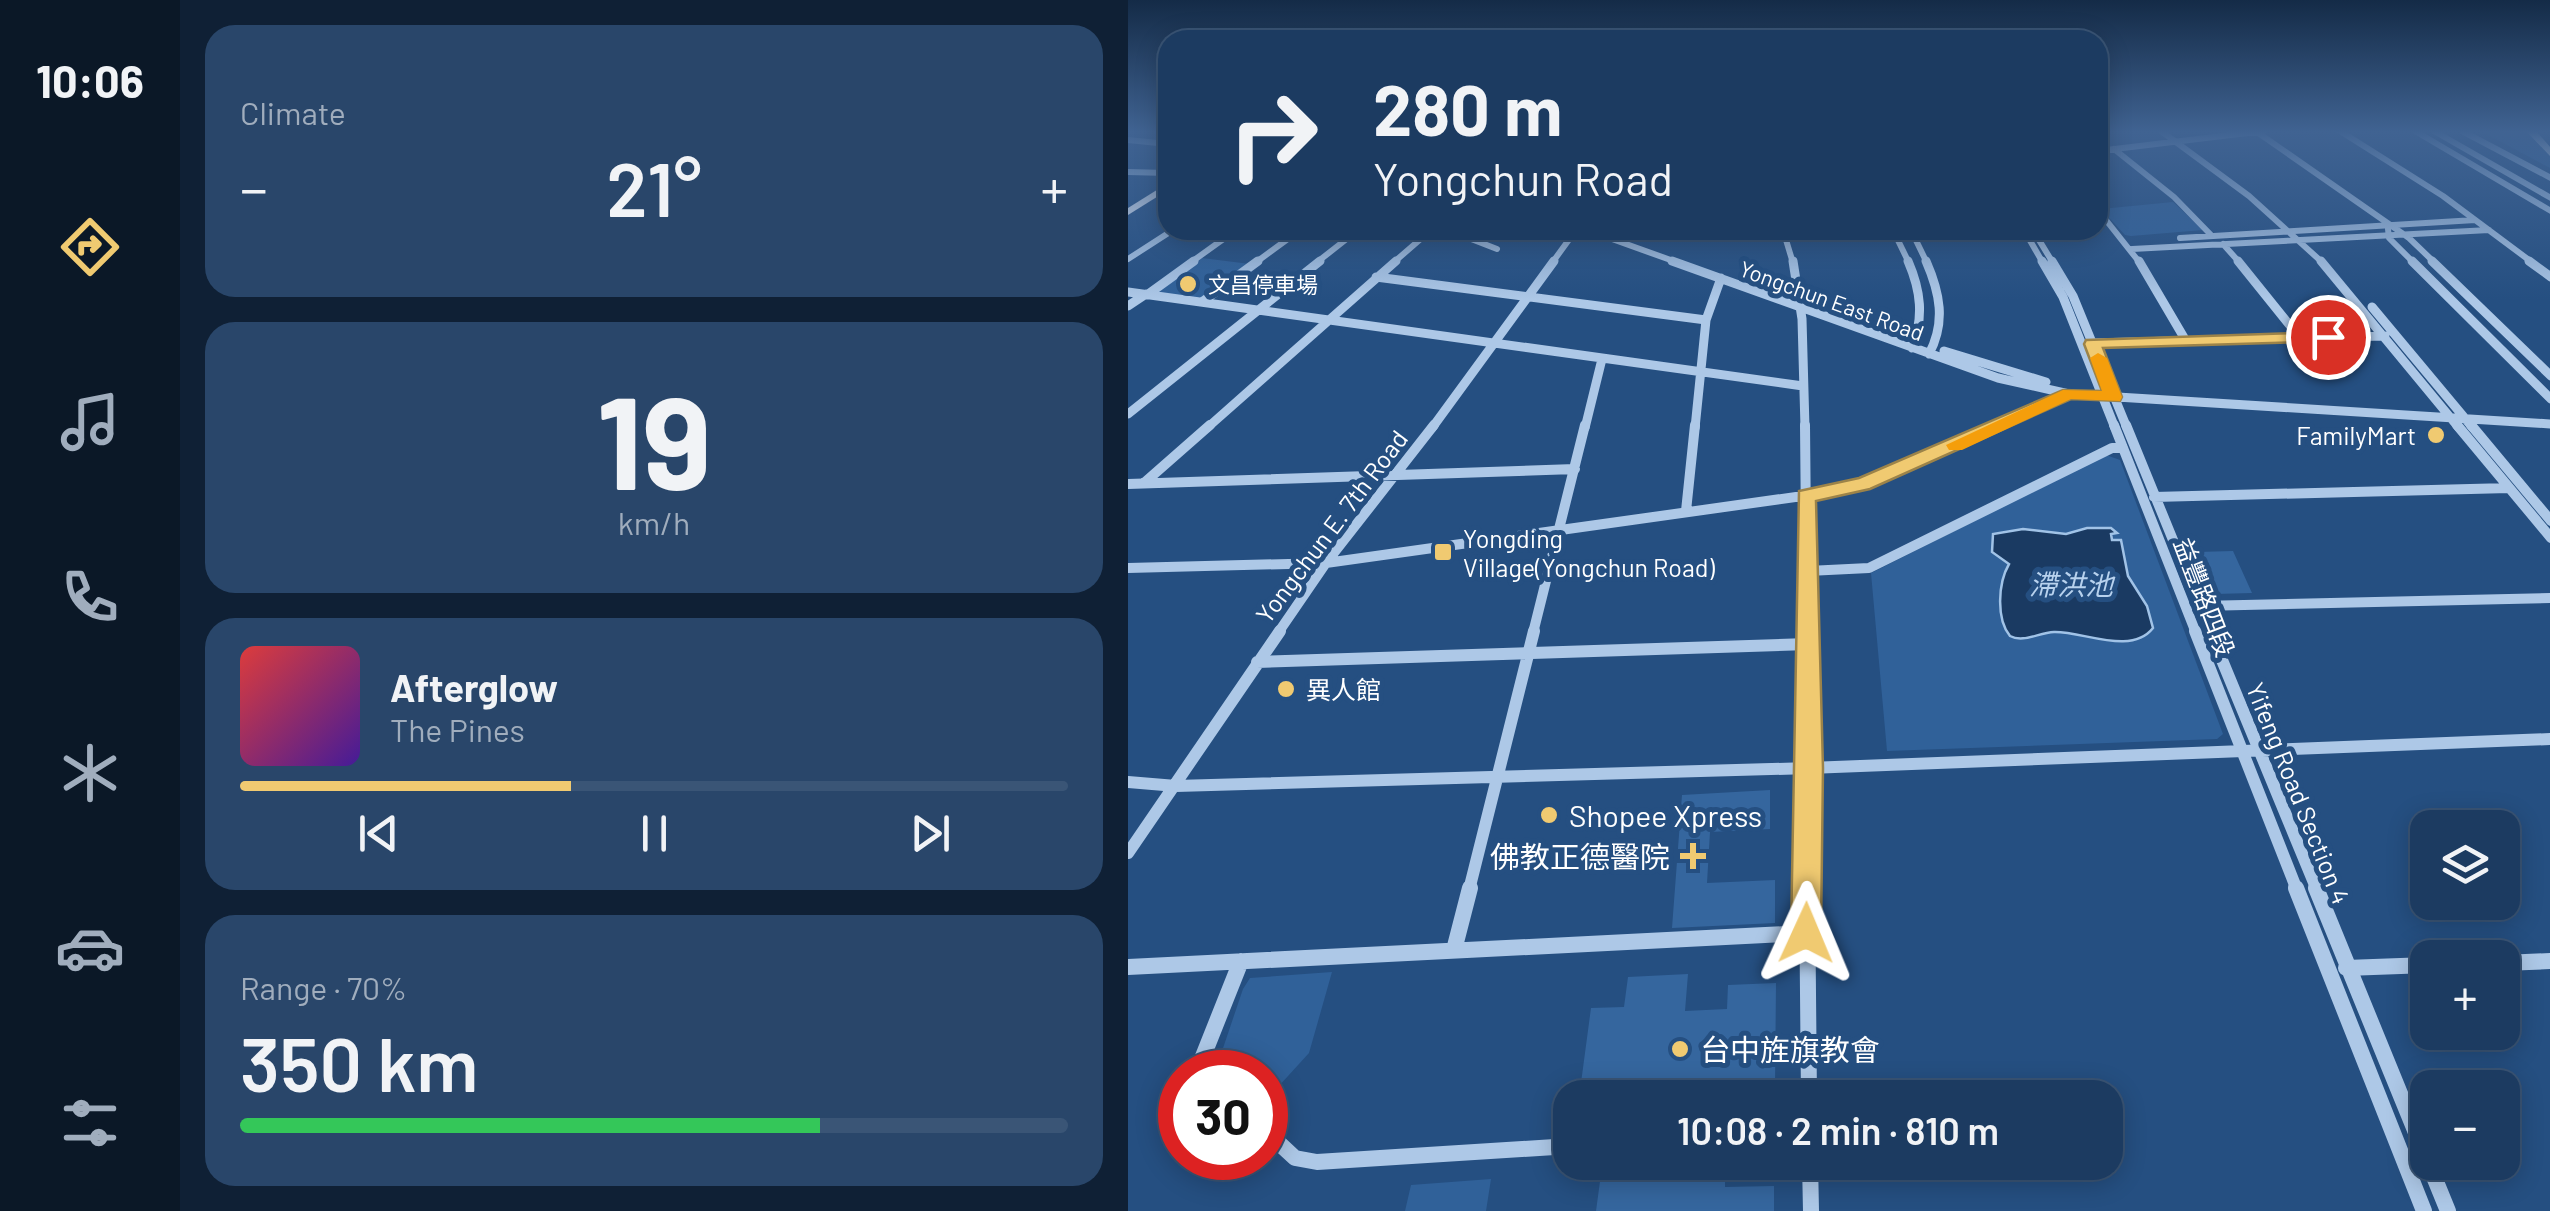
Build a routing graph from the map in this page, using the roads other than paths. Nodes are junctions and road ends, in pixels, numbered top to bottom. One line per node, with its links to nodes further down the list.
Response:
1 (2163, 188): 15 (street)
2 (2240, 188): 14 (street)
3 (2332, 188): 11 (street)
4 (2426, 188): 9 (street)
5 (2509, 188): 8 (street)
6 (1158, 192): 7 (main road)
7 (1128, 212)
8 (2550, 212)
9 (2475, 220): 11 (street); 12 (street)
10 (2108, 221): 32 (street)
11 (2388, 229): 13 (street); 14 (street); 61 (street)
12 (2489, 230): 13 (street); 37 (street)
13 (2402, 233): 57 (street)
14 (2299, 234): 15 (street); 30 (street); 48 (street); 63 (street)
15 (2212, 236): 32 (street)
16 (1158, 239): 35 (street)
17 (1221, 240): 40 (street)
18 (1287, 240): 42 (street)
19 (1346, 240): 45 (street)
20 (1419, 240): 36 (street)
21 (1473, 240): 34 (street)
22 (1569, 240): 41 (street, Yongchun E. 7th Road)
23 (1615, 240): 38 (street, Yongchun East Road)
24 (1632, 240): 43 (street, Yongchun East Road)
25 (1787, 240): 43 (street)
26 (1898, 240): 33 (street)
27 (1915, 240): 31 (street)
28 (2030, 240): 60 (street)
29 (2040, 240): 53 (street)
30 (2223, 244): 32 (street); 49 (street)
31 (1918, 245): 33 (street); 54 (street)
32 (2130, 245): 50 (street)
33 (1902, 247): 52 (street)
34 (1496, 249)
35 (1128, 258)
36 (1376, 277): 41 (street); 46 (street)
37 (2550, 277)
38 (1720, 278): 43 (street, Yongchun East Road); 47 (street)
39 (1128, 292): 40 (street)
40 (1146, 294): 42 (street); 44 (street)
41 (1528, 297): 47 (street); 51 (street, Yongchun E. 7th Road)
42 (1202, 302): 45 (street)
43 (1799, 304): 52 (street, Yongchun East Road); 58 (street)
44 (1128, 306)
45 (1258, 310): 46 (street); 62 (street)
46 (1327, 320): 51 (street); 68 (street)
47 (1706, 320): 56 (street)
48 (2385, 336): 49 (street); 63 (street)
49 (2300, 338): 50 (street)
50 (2186, 341): 53 (street)
51 (1496, 343): 55 (street); 67 (street, Yongchun E. 7th Road)
52 (1913, 344): 54 (street, Yongchun East Road)
53 (2092, 344): 60 (street)
54 (1931, 351): 59 (street, Yongchun East Road)
55 (1602, 358): 56 (street); 66 (street)
56 (1701, 372): 58 (street); 73 (street)
57 (2550, 376)
58 (1803, 386): 71 (street)
59 (2070, 390): 60 (street, Yongchun East Road); 71 (street)
60 (2107, 393): 63 (street, Yongchun East Road); 65 (street, 益豐路四段); 72 (street, Yifeng Road Section 4)
61 (2550, 400)
62 (1128, 414)
63 (2455, 414): 64 (street, Yongchun East Road); 70 (street); 74 (street)
64 (2550, 420)
65 (2122, 448): 79 (street); 86 (street, 益豐路四段)
66 (1575, 469): 67 (street); 75 (street)
67 (1399, 474): 68 (street); 77 (street, Yongchun E. 7th Road)
68 (1144, 483): 69 (street)
69 (1128, 484)
70 (2509, 488): 72 (street); 76 (street)
71 (1806, 496): 73 (street); 79 (street)
72 (2154, 497): 81 (street, Yifeng Road Section 4)
73 (1686, 511): 75 (street)
74 (2550, 521)
75 (1561, 529): 77 (street); 83 (street)
76 (2550, 538)
77 (1326, 563): 78 (street); 84 (street, Yongchun E. 7th Road)
78 (1128, 568)
79 (1808, 571): 82 (street)
80 (2550, 598): 81 (street)
81 (2200, 606): 87 (street, Yifeng Road Section 4)
82 (1808, 644): 83 (street); 88 (street)
83 (1528, 653): 84 (street); 89 (street)
84 (1256, 662): 91 (street, Yongchun E. 7th Road)
85 (2550, 739): 87 (street)
86 (2240, 751): 87 (street); 88 (street); 107 (street, 益豐路四段)
87 (2258, 751): 100 (street, Yifeng Road Section 4)
88 (1810, 768): 89 (street); 93 (street)
89 (1499, 778): 91 (street); 94 (street)
90 (1128, 782): 91 (street)
91 (1176, 786): 92 (street, Yongchun E. 7th Road)
92 (1128, 854)
93 (1806, 933): 94 (street); 102 (street)
94 (1454, 950): 95 (street)
95 (1241, 961): 99 (street); 101 (street)
96 (2550, 961): 97 (street)
97 (2520, 962)
98 (2410, 966): 100 (street)
99 (1128, 967)
100 (2346, 968): 108 (street, Yifeng Road Section 4)
101 (1205, 1050)
102 (1809, 1080)
103 (1553, 1147): 104 (street)
104 (1288, 1151)
105 (1810, 1180): 106 (street)
106 (1811, 1211)
107 (2424, 1211)
108 (2448, 1211)

